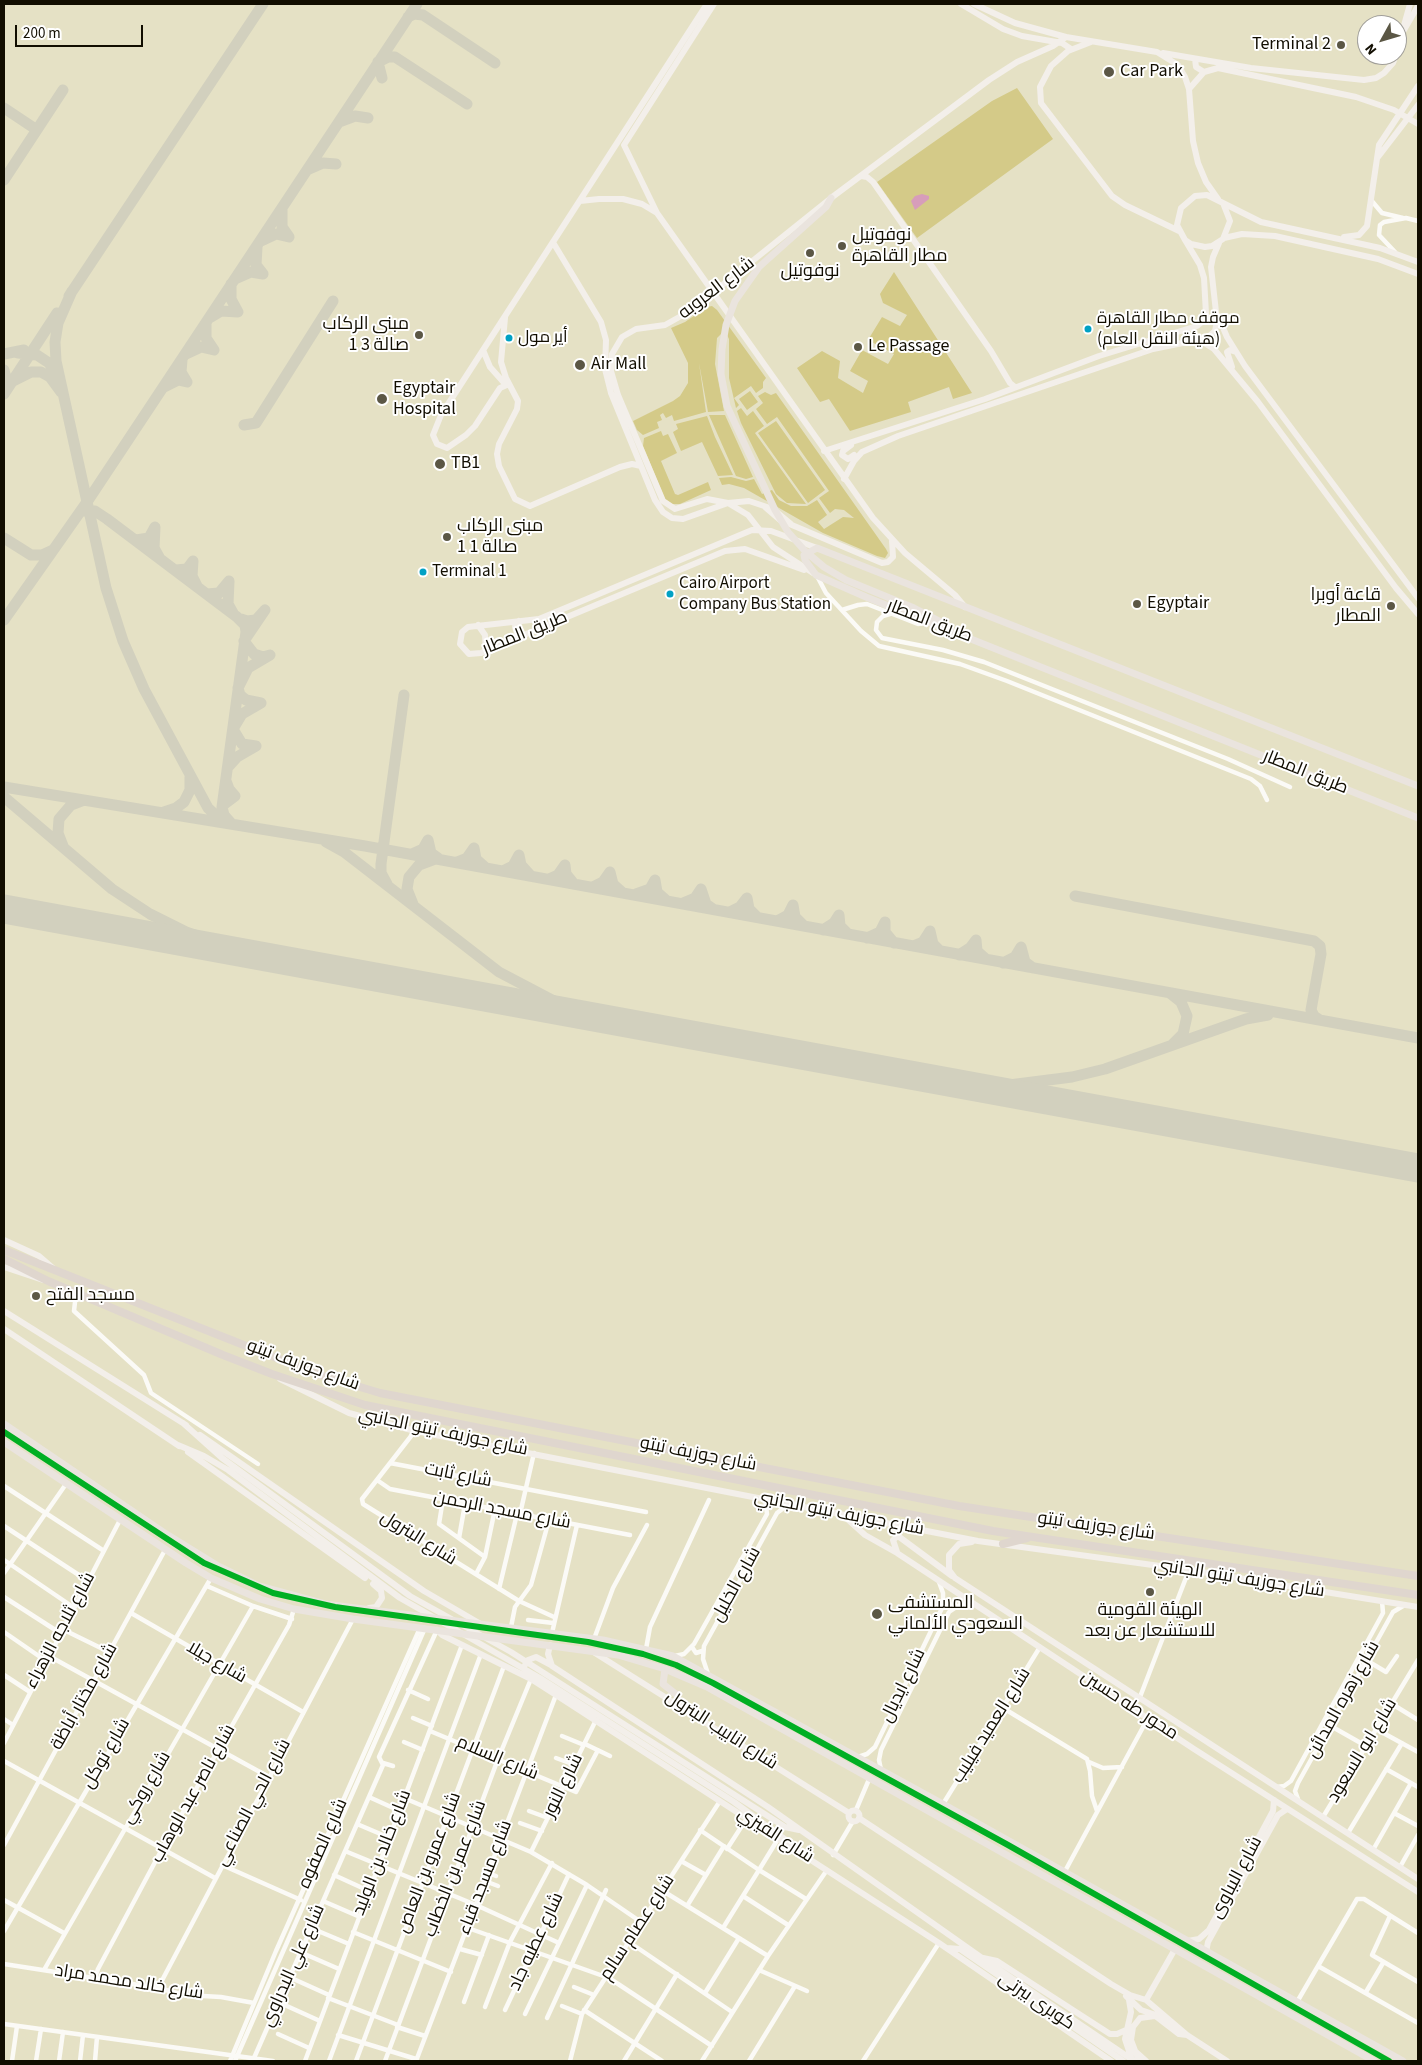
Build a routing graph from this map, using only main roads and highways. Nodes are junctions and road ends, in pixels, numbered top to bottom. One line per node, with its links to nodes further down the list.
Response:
1 (708, 4): 18 (main road)
2 (714, 4): 18 (main road)
3 (961, 4): 8 (main road)
4 (974, 4): 7 (main road)
5 (1418, 6): 6 (main road)
6 (1407, 24)
7 (1066, 37): 8 (main road, شارع العروبه); 9 (main road)
8 (1059, 42): 10 (main road); 22 (main road, شارع العروبه)
9 (1095, 42): 10 (main road); 11 (main road)
10 (1072, 49): 27 (main road)
11 (1157, 52): 12 (main road); 16 (main road)
12 (1195, 59): 13 (main road); 14 (main road)
13 (1391, 65)
14 (1204, 72): 16 (main road); 19 (main road)
15 (1418, 86): 21 (main road)
16 (1189, 89): 24 (main road)
17 (1418, 105): 21 (main road)
18 (633, 123): 20 (main road)
19 (1418, 124)
20 (621, 145): 25 (main road); 26 (main road)
21 (1377, 159): 28 (main road)
22 (861, 176): 23 (main road, شارع العروبه); 45 (main road)
23 (831, 198): 34 (main road, شارع العروبه); 69 (main road)
24 (1220, 201): 27 (main road); 28 (main road); 30 (main road)
25 (580, 202): 26 (main road); 31 (main road)
26 (657, 213): 34 (main road)
27 (1179, 231): 29 (main road)
28 (1330, 238): 32 (main road)
29 (1185, 240): 30 (main road); 41 (main road)
30 (1221, 241): 33 (main road); 35 (main road)
31 (554, 244): 36 (main road); 50 (main road)
32 (1418, 262)
33 (1418, 274)
34 (713, 294): 49 (main road); 52 (main road, شارع العروبه)
35 (1217, 313): 37 (main road); 39 (main road)
36 (505, 317): 38 (main road); 43 (main road)
37 (1201, 340): 40 (main road); 44 (main road)
38 (482, 350): 43 (main road); 43 (main road)
39 (1236, 352): 40 (main road); 61 (main road)
40 (1234, 372): 63 (main road)
41 (1044, 376): 42 (main road); 44 (main road)
42 (1030, 381): 45 (main road); 46 (main road)
43 (508, 384): 50 (main road)
44 (1047, 386): 46 (main road)
45 (1015, 387): 47 (main road)
46 (1032, 391): 48 (main road)
47 (858, 441): 48 (main road); 49 (main road)
48 (870, 447): 51 (main road)
49 (824, 451): 51 (main road)
50 (641, 466): 52 (main road)
51 (844, 479): 54 (main road)
52 (728, 503): 53 (main road, شارع العروبه); 54 (main road)
53 (758, 530): 55 (main road, طريق المطار); 56 (main road, طريق المطار); 60 (main road, شارع العروبه)
54 (892, 540): 62 (main road)
55 (817, 548): 60 (main road); 62 (main road, طريق المطار)
56 (701, 550): 57 (main road); 58 (main road, طريق المطار)
57 (705, 558): 59 (main road, طريق المطار); 60 (main road, طريق المطار)
58 (679, 560): 59 (main road); 64 (main road, طريق المطار)
59 (682, 567): 66 (main road, طريق المطار)
60 (816, 575): 69 (main road, طريق المطار)
61 (1418, 598)
62 (965, 607): 71 (main road, طريق المطار)
63 (1418, 614)
64 (548, 616): 65 (main road, طريق المطار); 66 (main road)
65 (520, 621): 67 (main road, طريق المطار); 68 (main road)
66 (551, 624): 68 (main road, طريق المطار)
67 (478, 625): 70 (main road); 70 (main road, طريق المطار)
68 (518, 636): 70 (main road, طريق المطار)
69 (975, 639): 72 (main road, طريق المطار)
70 (486, 651)
71 (1418, 786)
72 (1418, 818)
73 (4, 1240): 77 (main road, شارع جوزيف تيتو)
74 (4, 1250): 77 (highway)
75 (4, 1259): 78 (highway)
76 (4, 1267): 78 (main road, شارع جوزيف تيتو)
77 (54, 1269): 94 (highway, شارع جوزيف تيتو)
78 (48, 1281): 81 (highway, شارع جوزيف تيتو)
79 (4, 1311): 82 (main road)
80 (4, 1329): 97 (main road)
81 (272, 1374): 85 (main road, شارع جوزيف تيتو الجانبي); 89 (highway, شارع جوزيف تيتو)
82 (184, 1423): 96 (main road); 97 (main road)
83 (4, 1424): 86 (main road)
84 (4, 1442): 88 (main road)
85 (843, 1515): 90 (main road, شارع جوزيف تيتو الجانبي); 93 (main road, محور طه حسين)
86 (149, 1523): 87 (main road); 88 (main road)
87 (163, 1532): 91 (main road); 99 (main road)
88 (143, 1535): 91 (main road)
89 (1031, 1537): 92 (highway); 98 (highway, شارع جوزيف تيتو)
90 (978, 1541): 92 (main road, شارع جوزيف تيتو الجانبي); 95 (main road)
91 (157, 1544): 102 (main road)
92 (1003, 1544): 100 (main road, شارع جوزيف تيتو الجانبي)
93 (897, 1553): 95 (main road, محور طه حسين); 113 (main road, محور طه حسين)
94 (1418, 1576)
95 (955, 1578): 112 (main road, محور طه حسين)
96 (410, 1581): 97 (main road); 103 (main road)
97 (379, 1582): 101 (main road); 109 (main road)
98 (1418, 1595)
99 (325, 1604): 101 (main road); 102 (main road)
100 (1418, 1607)
101 (369, 1608): 103 (main road)
102 (323, 1614): 104 (main road)
103 (479, 1623): 120 (main road)
104 (437, 1630): 105 (main road); 110 (main road, شارع الفيزي)
105 (550, 1645): 106 (main road); 107 (main road)
106 (592, 1651): 108 (main road); 111 (main road, شارع انابيب البترول)
107 (552, 1666): 110 (main road); 118 (main road)
108 (665, 1670): 111 (main road); 122 (main road)
109 (543, 1676): 118 (main road); 119 (main road)
110 (531, 1679): 119 (main road, شارع الفيزي)
111 (679, 1703): 116 (main road, شارع انابيب البترول)
112 (1201, 1737): 113 (main road); 125 (main road, محور طه حسين)
113 (1194, 1749): 114 (main road, محور طه حسين)
114 (1274, 1800): 115 (main road, محور طه حسين); 123 (main road, شارع البباوى)
115 (1287, 1809): 123 (main road, شارع البباوى); 126 (main road, محور طه حسين)
116 (852, 1811): 117 (main road); 117 (main road)
117 (856, 1820): 133 (main road)
118 (799, 1830): 132 (main road)
119 (793, 1848): 129 (main road, شارع الفيزي)
120 (1039, 1859): 121 (main road); 122 (main road)
121 (1052, 1866): 124 (main road); 128 (main road)
122 (1034, 1869): 124 (main road)
123 (1245, 1869): 127 (main road, شارع البباوى)
124 (1048, 1877): 130 (main road)
125 (1418, 1879)
126 (1418, 1892)
127 (1219, 1916): 128 (main road, شارع البباوى); 131 (main road, شارع البباوى)
128 (1186, 1941): 131 (main road)
129 (947, 1948): 144 (main road, كوبرى بيرتى); 146 (main road)
130 (1175, 1949): 135 (main road); 139 (main road)
131 (1206, 1952): 136 (main road)
132 (982, 1958): 142 (main road); 144 (main road, كوبرى بيرتى)
133 (1111, 1984): 134 (main road); 135 (main road)
134 (1127, 1996): 138 (main road); 141 (main road)
135 (1146, 2000): 143 (main road)
136 (1299, 2003): 137 (main road); 139 (main road)
137 (1312, 2011): 140 (main road); 154 (main road)
138 (1155, 2016): 143 (main road); 145 (main road)
139 (1295, 2016): 140 (main road)
140 (1305, 2023): 153 (main road)
141 (1126, 2030): 142 (main road); 149 (main road)
142 (1110, 2034): 146 (main road)
143 (1187, 2035): 152 (main road)
144 (1102, 2043): 148 (main road, كوبرى بيرتى); 149 (main road, كوبرى بيرتى)
145 (1133, 2047): 150 (main road); 151 (main road)
146 (1097, 2053): 147 (main road)
147 (1111, 2061)
148 (1123, 2061)
149 (1133, 2061)
150 (1138, 2061)
151 (1146, 2061)
152 (1227, 2061)
153 (1374, 2061)
154 (1402, 2061)

